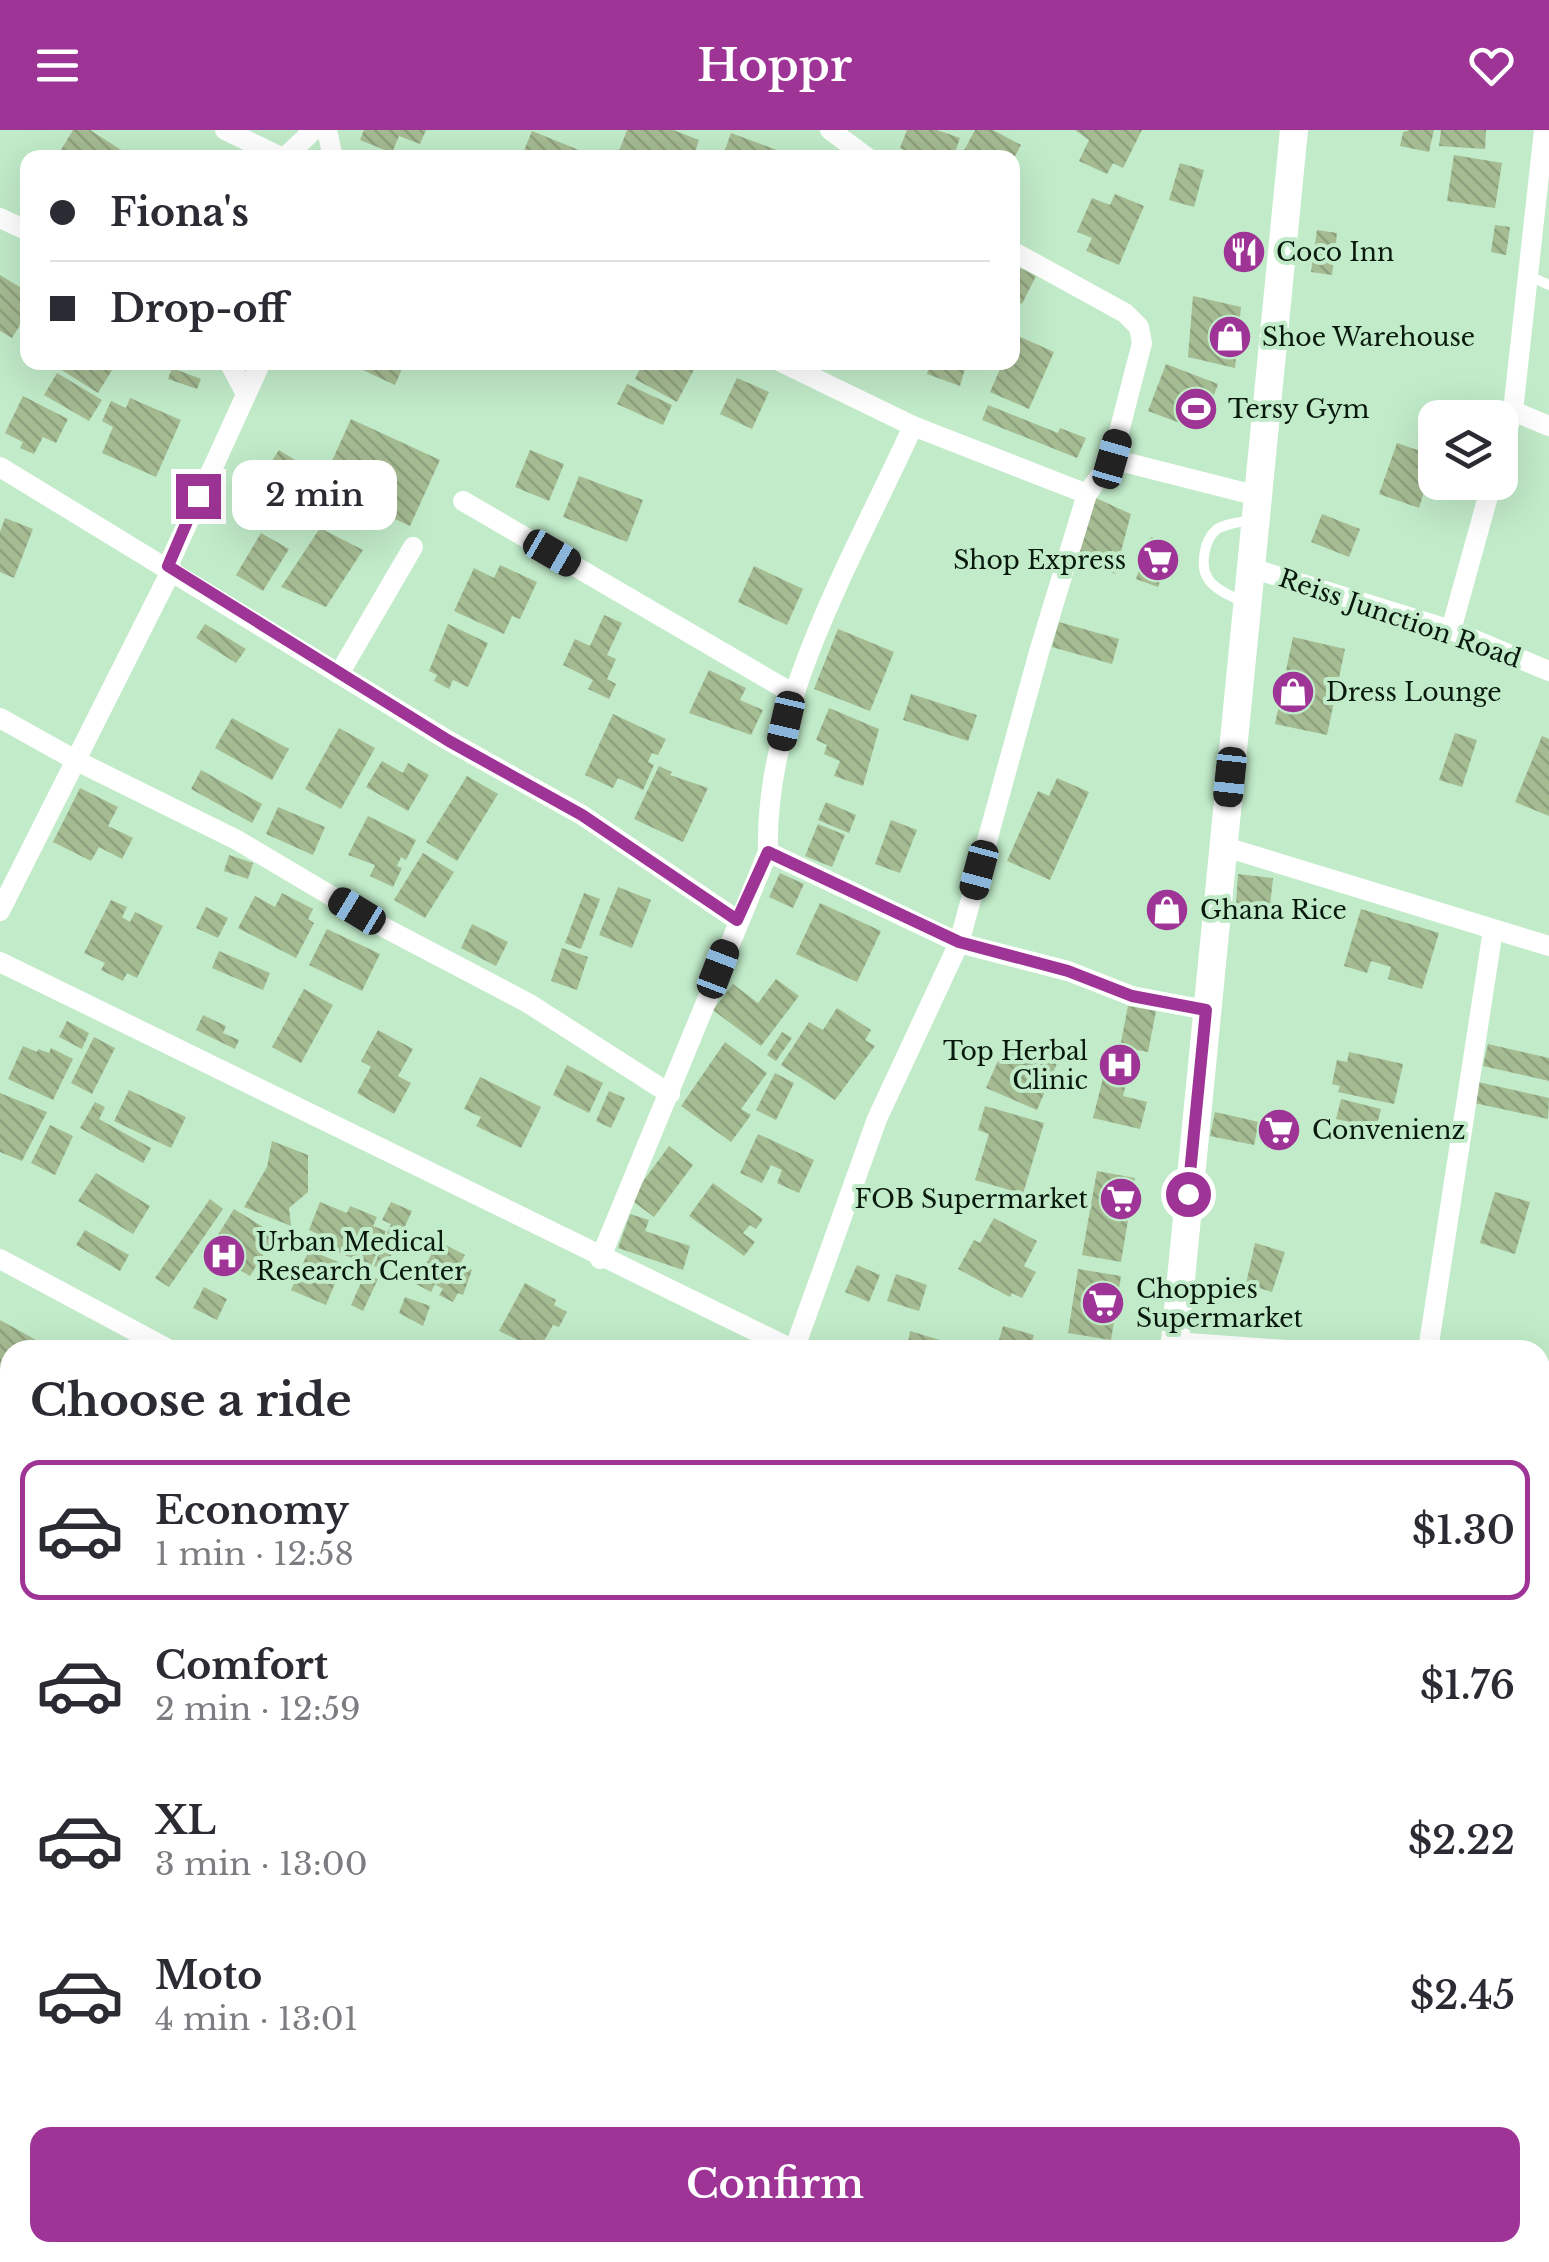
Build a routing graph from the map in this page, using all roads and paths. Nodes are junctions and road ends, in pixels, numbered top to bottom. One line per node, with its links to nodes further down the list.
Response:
1 (226, 130): 6 (street)
2 (314, 130): 7 (street)
3 (830, 130): 8 (street)
4 (1294, 130): 25 (street)
5 (1544, 130): 10 (street)
6 (267, 150)
7 (292, 150)
8 (857, 150)
9 (1020, 255): 20 (street)
10 (1528, 275): 11 (lane); 16 (street)
11 (1549, 285)
12 (233, 370): 15 (street)
13 (257, 370): 15 (street)
14 (798, 370): 18 (street)
15 (245, 392): 27 (street)
16 (1513, 400)
17 (1518, 413): 19 (street)
18 (913, 426): 22 (street); 33 (street)
19 (1549, 426)
20 (1112, 459): 22 (street); 25 (street)
21 (0, 467): 27 (street)
22 (1088, 494): 41 (street)
23 (1487, 500): 30 (street)
24 (463, 501): 33 (street)
25 (1257, 507): 28 (street); 29 (lane)
26 (413, 547): 32 (street)
27 (170, 568): 32 (street); 35 (street)
28 (1250, 568): 29 (street); 30 (street, Reiss Junction Road)
29 (1247, 604): 36 (street)
30 (1451, 630): 31 (street, Reiss Junction Road)
31 (1549, 671)
32 (339, 674): 39 (street)
33 (792, 693): 37 (street)
34 (0, 718): 35 (street)
35 (76, 762): 38 (street); 45 (street)
36 (1222, 846): 40 (street); 44 (street)
37 (768, 852): 39 (street); 41 (street)
38 (0, 912)
39 (737, 920): 45 (street)
40 (1492, 930): 42 (street); 52 (street)
41 (959, 942): 44 (street); 50 (street)
42 (1549, 946)
43 (0, 962): 47 (street)
44 (1206, 1010): 51 (street)
45 (670, 1094): 47 (street)
46 (0, 1259): 48 (street)
47 (600, 1259): 49 (street)
48 (151, 1340)
49 (773, 1340)
50 (798, 1340)
51 (1175, 1340)
52 (1430, 1340)

